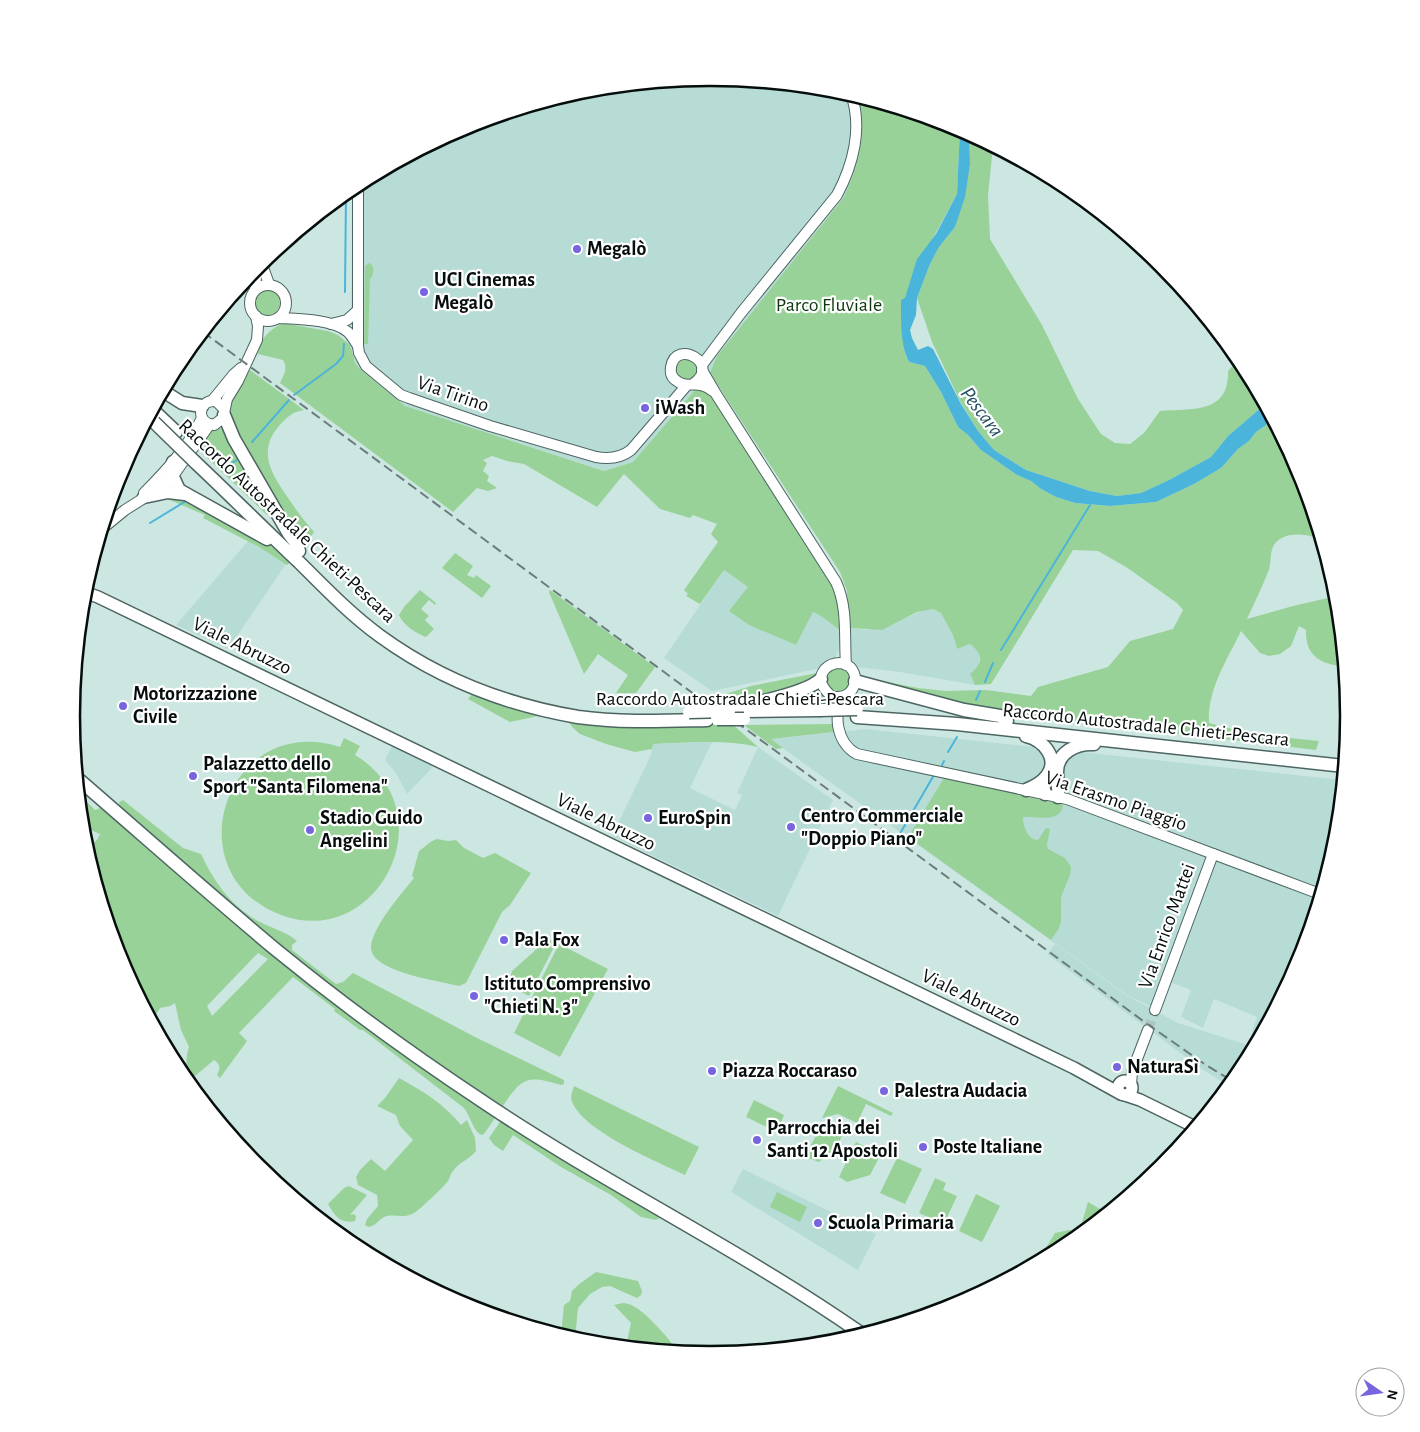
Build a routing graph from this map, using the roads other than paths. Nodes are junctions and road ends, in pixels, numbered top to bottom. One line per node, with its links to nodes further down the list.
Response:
1 (853, 103): 16 (street)
2 (358, 193): 8 (street, Via Tirino)
3 (264, 272): 5 (street)
4 (256, 281): 6 (street)
5 (269, 284): 6 (street); 7 (street)
6 (255, 289): 9 (street)
7 (286, 305): 10 (street); 11 (street)
8 (357, 311): 12 (street); 14 (street, Via Tirino)
9 (256, 316): 10 (street); 13 (street)
10 (274, 319): 11 (street); 13 (street)
11 (303, 319): 12 (street)
12 (331, 324): 14 (street)
13 (257, 340): 15 (street)
14 (358, 346): 17 (street, Via Tirino)
15 (244, 366): 20 (street); 21 (street)
16 (702, 368): 17 (street); 17 (street); 19 (street)
17 (691, 384): 19 (street)
18 (168, 394): 20 (highway)
19 (716, 394): 34 (street)
20 (206, 412): 21 (street); 21 (street); 25 (street); 26 (street)
21 (224, 412): 32 (highway)
22 (155, 418): 24 (highway, Raccordo Autostradale Chieti-Pescara)
23 (155, 419): 24 (highway, Raccordo Autostradale Chieti-Pescara, bridge)
24 (197, 458): 31 (highway, Raccordo Autostradale Chieti-Pescara); 32 (highway, Raccordo Autostradale Chieti-Pescara)
25 (173, 462): 26 (highway); 29 (street)
26 (173, 477): 27 (highway); 28 (street)
27 (185, 494): 28 (highway); 31 (highway)
28 (144, 497): 29 (street)
29 (132, 504): 30 (street)
30 (110, 522)
31 (284, 548): 35 (highway, Raccordo Autostradale Chieti-Pescara)
32 (299, 551): 35 (highway, Raccordo Autostradale Chieti-Pescara)
33 (92, 594): 60 (main road, Viale Abruzzo)
34 (845, 638): 37 (street); 38 (street)
35 (403, 647): 36 (highway, Raccordo Autostradale Chieti-Pescara)
36 (426, 661): 45 (highway, Raccordo Autostradale Chieti-Pescara); 45 (highway, Raccordo Autostradale Chieti-Pescara)
37 (835, 663): 38 (street); 39 (street)
38 (846, 665): 40 (street)
39 (821, 679): 41 (street); 44 (highway)
40 (855, 681): 42 (street); 47 (highway)
41 (832, 696): 42 (street); 43 (street, Via Erasmo Piaggio)
42 (846, 696): 43 (street)
43 (838, 710): 54 (street, Via Erasmo Piaggio)
44 (738, 712): 45 (highway, Raccordo Autostradale Chieti-Pescara, bridge); 45 (highway, Raccordo Autostradale Chieti-Pescara, bridge); 46 (highway, Raccordo Autostradale Chieti-Pescara, bridge)
45 (578, 713)
46 (857, 713): 47 (highway, Raccordo Autostradale Chieti-Pescara); 48 (highway, Raccordo Autostradale Chieti-Pescara)
47 (1007, 721): 50 (highway, Raccordo Autostradale Chieti-Pescara)
48 (990, 727): 49 (highway, Raccordo Autostradale Chieti-Pescara); 52 (highway)
49 (1128, 742): 51 (highway, Raccordo Autostradale Chieti-Pescara); 55 (highway)
50 (1339, 757)
51 (1338, 765)
52 (1045, 778): 54 (highway); 55 (highway)
53 (84, 784): 62 (highway)
54 (1026, 790): 55 (street, Via Erasmo Piaggio)
55 (1052, 795): 56 (street, Via Erasmo Piaggio)
56 (1213, 854): 57 (street, Via Erasmo Piaggio); 58 (street, Via Enrico Mattei)
57 (1315, 892)
58 (1155, 1010)
59 (1148, 1030): 60 (street)
60 (1126, 1086): 61 (main road, Viale Abruzzo)
61 (1190, 1124)
62 (854, 1329)

